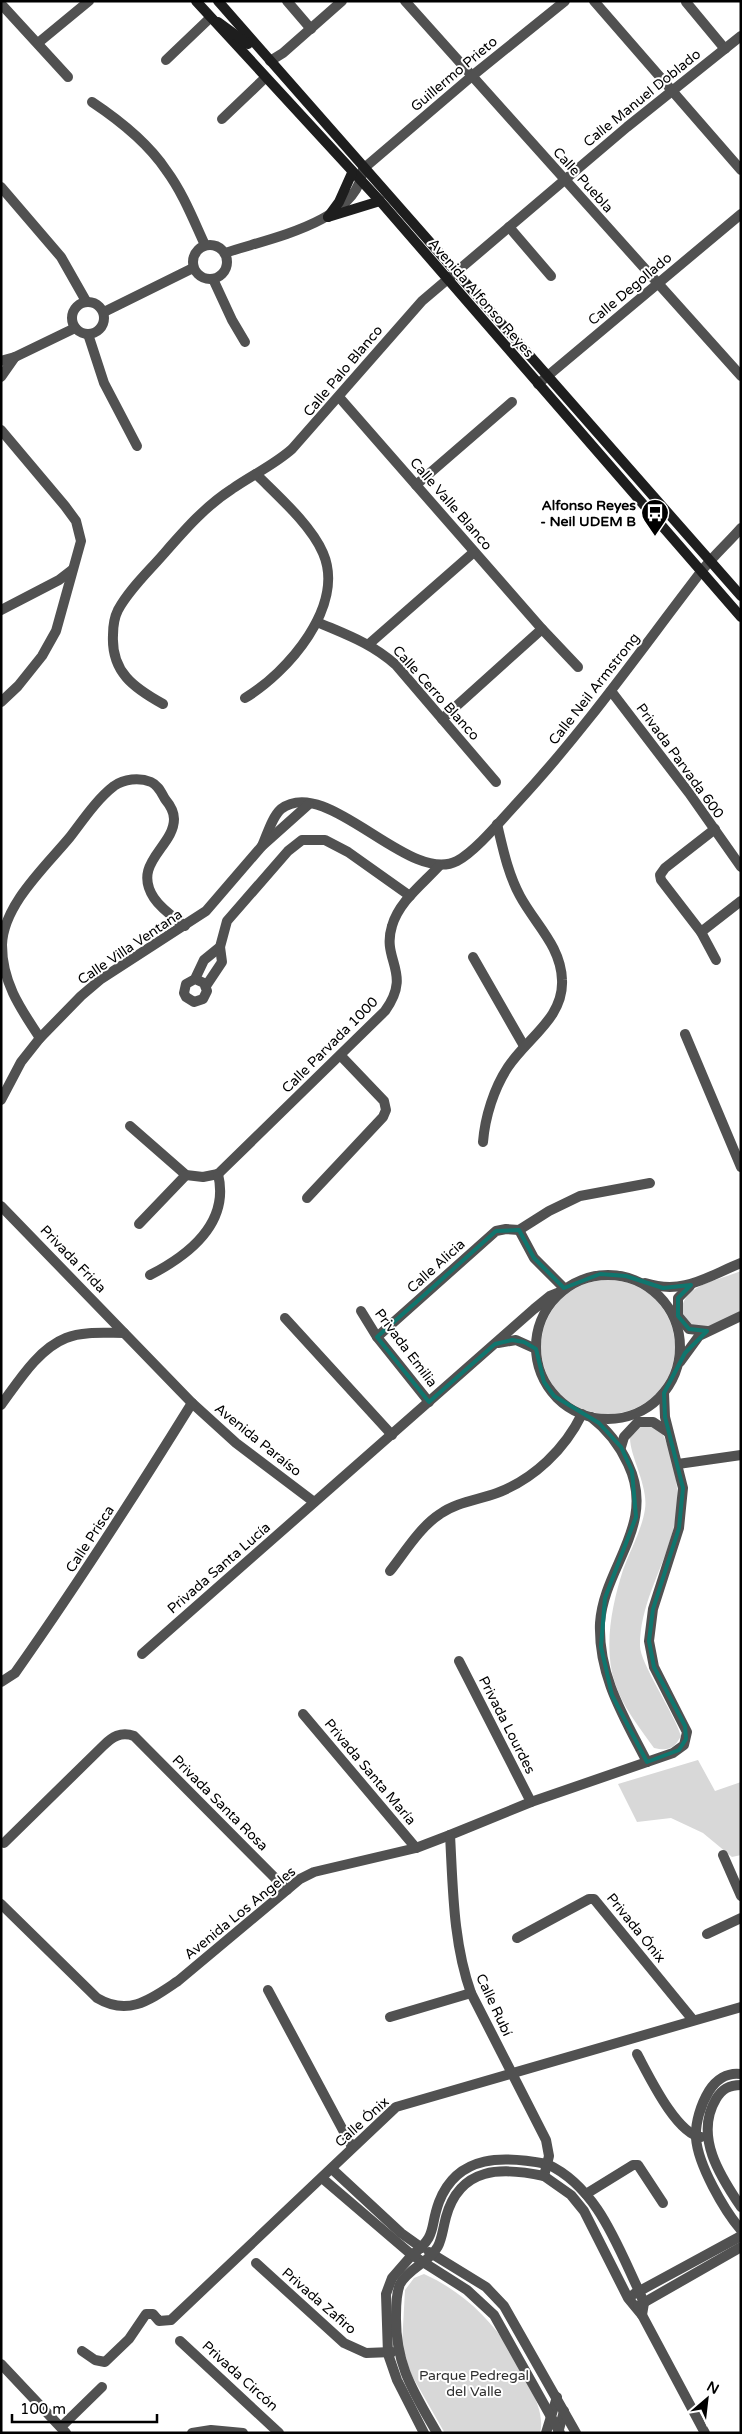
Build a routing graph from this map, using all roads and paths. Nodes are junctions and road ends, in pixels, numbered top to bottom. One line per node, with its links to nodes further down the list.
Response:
1 (89, 1): 14 (street)
2 (196, 1): 11 (main road, Avenida Alfonso Reyes)
3 (218, 1): 17 (main road, Avenida Alfonso Reyes)
4 (286, 1): 12 (street)
5 (342, 1): 12 (street)
6 (405, 1): 18 (street, Calle Puebla)
7 (565, 1): 18 (street, Guillermo Prieto)
8 (594, 1): 21 (street)
9 (686, 2): 15 (street)
10 (1, 4): 14 (street)
11 (210, 18): 16 (street); 17 (main road); 20 (main road, Avenida Alfonso Reyes)
12 (311, 29): 17 (street)
13 (741, 36): 15 (street, Calle Manuel Doblado)
14 (38, 43): 19 (street)
15 (725, 48): 21 (street, Calle Manuel Doblado)
16 (166, 60)
17 (270, 61): 24 (main road, Avenida Alfonso Reyes)
18 (472, 76): 24 (street, Guillermo Prieto); 27 (street, Calle Puebla)
19 (68, 77)
20 (265, 78): 23 (street); 26 (main road, Avenida Alfonso Reyes)
21 (672, 90): 25 (street); 27 (street, Calle Manuel Doblado)
22 (92, 102): 34 (street)
23 (222, 119)
24 (363, 169): 28 (street); 37 (main road, Avenida Alfonso Reyes)
25 (741, 170)
26 (352, 172): 28 (main road, Avenida Alfonso Reyes); 32 (main road)
27 (565, 180): 33 (street, Calle Manuel Doblado); 41 (street, Calle Puebla)
28 (362, 183): 30 (main road, Avenida Alfonso Reyes); 32 (street)
29 (1, 187): 42 (street)
30 (380, 201): 32 (main road); 40 (main road, Avenida Alfonso Reyes)
31 (741, 214): 41 (street, Calle Degollado)
32 (328, 218): 35 (street)
33 (509, 226): 37 (street, Calle Manuel Doblado); 38 (street)
34 (205, 245): 35 (street); 36 (street)
35 (225, 253): 39 (street)
36 (193, 268): 39 (street); 43 (street)
37 (456, 272): 40 (street, Calle Manuel Doblado); 49 (main road, Avenida Alfonso Reyes)
38 (550, 276)
39 (213, 279): 46 (street)
40 (446, 280): 52 (main road, Avenida Alfonso Reyes); 53 (street, Calle Palo Blanco)
41 (657, 284): 49 (street, Calle Degollado); 50 (street, Calle Puebla)
42 (86, 301): 43 (street); 44 (street)
43 (104, 312): 45 (street)
44 (75, 328): 45 (street); 47 (street)
45 (88, 334): 56 (street)
46 (245, 342)
47 (15, 357): 48 (street); 51 (street)
48 (1, 360)
49 (547, 376): 52 (street, Calle Degollado); 61 (main road, Avenida Alfonso Reyes)
50 (741, 376)
51 (1, 377)
52 (538, 384): 63 (main road, Avenida Alfonso Reyes)
53 (339, 397): 57 (street, Calle Palo Blanco); 58 (street, Calle Valle Blanco)
54 (512, 402): 58 (street)
55 (1, 430): 62 (street)
56 (137, 446)
57 (256, 474): 67 (street); 74 (street, Calle Palo Blanco)
58 (416, 485): 60 (street, Calle Valle Blanco)
59 (741, 528): 61 (street, Calle Neil Armstrong)
60 (474, 552): 68 (street, Calle Valle Blanco); 69 (street)
61 (710, 562): 63 (street, Calle Neil Armstrong); 64 (main road, Avenida Alfonso Reyes)
62 (72, 570): 65 (street); 73 (street)
63 (701, 571): 66 (main road, Avenida Alfonso Reyes); 71 (street, Calle Neil Armstrong)
64 (741, 596)
65 (1, 610)
66 (741, 617)
67 (317, 622): 69 (street, Calle Cerro Blanco); 72 (street)
68 (542, 629): 70 (street, Calle Valle Blanco); 75 (street)
69 (369, 644): 75 (street, Calle Cerro Blanco)
70 (578, 667)
71 (611, 691): 77 (street, Calle Neil Armstrong); 78 (street, Privada Parvada 600)
72 (244, 698)
73 (1, 702)
74 (162, 704)
75 (442, 719): 76 (street, Calle Cerro Blanco)
76 (496, 782)
77 (497, 824): 79 (street, Calle Neil Armstrong); 92 (street)
78 (715, 830): 80 (street); 84 (street, Privada Parvada 600)
79 (440, 865): 81 (street, Calle Parvada 1000); 83 (street, Calle Villa Ventana)
80 (741, 867)
81 (410, 896): 85 (street); 93 (street, Calle Parvada 1000)
82 (741, 901): 84 (street)
83 (185, 926): 91 (street, Calle Villa Ventana); 91 (street)
84 (701, 932): 87 (street, Privada Parvada 600)
85 (220, 947): 88 (street); 89 (street)
86 (473, 957): 92 (street)
87 (716, 960)
88 (195, 980): 89 (street); 89 (street)
89 (206, 986)
90 (686, 1034): 97 (street)
91 (40, 1038): 94 (street, Calle Villa Ventana)
92 (524, 1046): 96 (street)
93 (341, 1056): 98 (street, Calle Parvada 1000); 101 (street)
94 (1, 1100)
95 (130, 1126): 99 (street)
96 (483, 1142)
97 (741, 1167)
98 (218, 1174): 99 (street); 106 (street)
99 (186, 1176): 103 (street)
100 (650, 1183): 104 (street)
101 (307, 1198)
102 (1, 1206): 114 (street, Privada Frida)
103 (138, 1224)
104 (519, 1230): 109 (street); 115 (street, Calle Alicia)
105 (741, 1263): 108 (street)
106 (150, 1275)
107 (638, 1281): 108 (street); 109 (street); 118 (street)
108 (691, 1286): 113 (street)
109 (562, 1290): 116 (street); 117 (street)
110 (361, 1311): 115 (street, Privada Emilia)
111 (741, 1316): 113 (street)
112 (285, 1318): 125 (street)
113 (707, 1331): 118 (street)
114 (124, 1334): 121 (street, Avenida Paraíso); 122 (street)
115 (377, 1337): 120 (street, Privada Emilia)
116 (495, 1344): 117 (street); 120 (street)
117 (536, 1349): 123 (street)
118 (679, 1364): 119 (street)
119 (664, 1393): 123 (street); 124 (street, Avenida Los Angeles)
120 (430, 1402): 125 (street)
121 (192, 1403): 129 (street, Avenida Paraíso); 133 (street, Calle Prisca)
122 (1, 1405)
123 (586, 1415): 126 (street); 130 (street)
124 (668, 1432): 126 (street); 128 (street, Avenida Los Angeles)
125 (392, 1435): 129 (street)
126 (621, 1447): 135 (street)
127 (741, 1455): 128 (street)
128 (678, 1464): 135 (street, Avenida Los Angeles)
129 (314, 1502): 131 (street, Privada Santa Lucía)
130 (390, 1571)
131 (142, 1654)
132 (459, 1660): 136 (street, Privada Lourdes)
133 (1, 1682)
134 (303, 1714): 139 (street, Privada Santa María)
135 (647, 1762): 136 (street, Avenida Los Angeles)
136 (531, 1802): 137 (street, Avenida Los Angeles)
137 (450, 1835): 139 (street, Avenida Los Angeles); 148 (street, Calle Rubí)
138 (4, 1843): 141 (street, Privada Santa Rosa)
139 (416, 1848): 141 (street, Avenida Los Angeles)
140 (723, 1855): 142 (street)
141 (287, 1890): 143 (street, Avenida Los Angeles)
142 (741, 1896)
143 (1, 1904)
144 (741, 1918): 145 (street)
145 (707, 1934)
146 (517, 1938): 151 (street, Privada Ónix)
147 (268, 1990): 158 (street)
148 (472, 1993): 150 (street); 153 (street, Calle Rubí)
149 (741, 2007): 151 (street, Calle Ónix)
150 (390, 2017)
151 (693, 2020): 153 (street, Calle Ónix)
152 (637, 2054): 156 (street)
153 (511, 2073): 158 (street, Calle Ónix); 159 (street, Calle Rubí)
154 (741, 2074): 156 (street)
155 (741, 2085): 157 (street)
156 (696, 2137): 157 (street); 166 (street)
157 (707, 2138): 165 (street)
158 (352, 2147): 160 (street, Calle Ónix)
159 (547, 2164): 161 (street, Calle Rubí); 163 (street); 168 (street)
160 (332, 2169): 162 (street, Calle Ónix); 168 (street)
161 (544, 2176): 170 (street); 175 (street)
162 (322, 2178): 171 (street); 178 (street, Calle Ónix)
163 (586, 2194): 164 (street); 174 (street)
164 (663, 2203)
165 (741, 2207)
166 (741, 2230)
167 (741, 2236): 174 (street)
168 (422, 2248): 170 (street); 171 (street)
169 (741, 2248): 176 (street)
170 (434, 2254): 173 (street); 182 (street)
171 (412, 2255): 173 (street); 179 (street)
172 (256, 2263): 179 (street, Privada Zafiro)
173 (422, 2263): 179 (street); 184 (street)
174 (639, 2291): 175 (street); 176 (street)
175 (628, 2298): 176 (street)
176 (640, 2308): 194 (street)
177 (180, 2341): 189 (street, Privada Circón)
178 (82, 2351)
179 (393, 2352): 190 (street); 191 (street)
180 (1, 2364): 185 (street)
181 (102, 2387): 185 (street)
182 (557, 2397): 183 (street); 184 (street)
183 (564, 2411): 186 (street); 193 (street)
184 (551, 2414): 186 (street); 192 (street)
185 (64, 2430)
186 (559, 2432)
187 (192, 2433): 188 (street)
188 (243, 2433)
189 (279, 2433)
190 (424, 2433)
191 (436, 2433)
192 (546, 2433)
193 (576, 2433)
194 (705, 2433)

